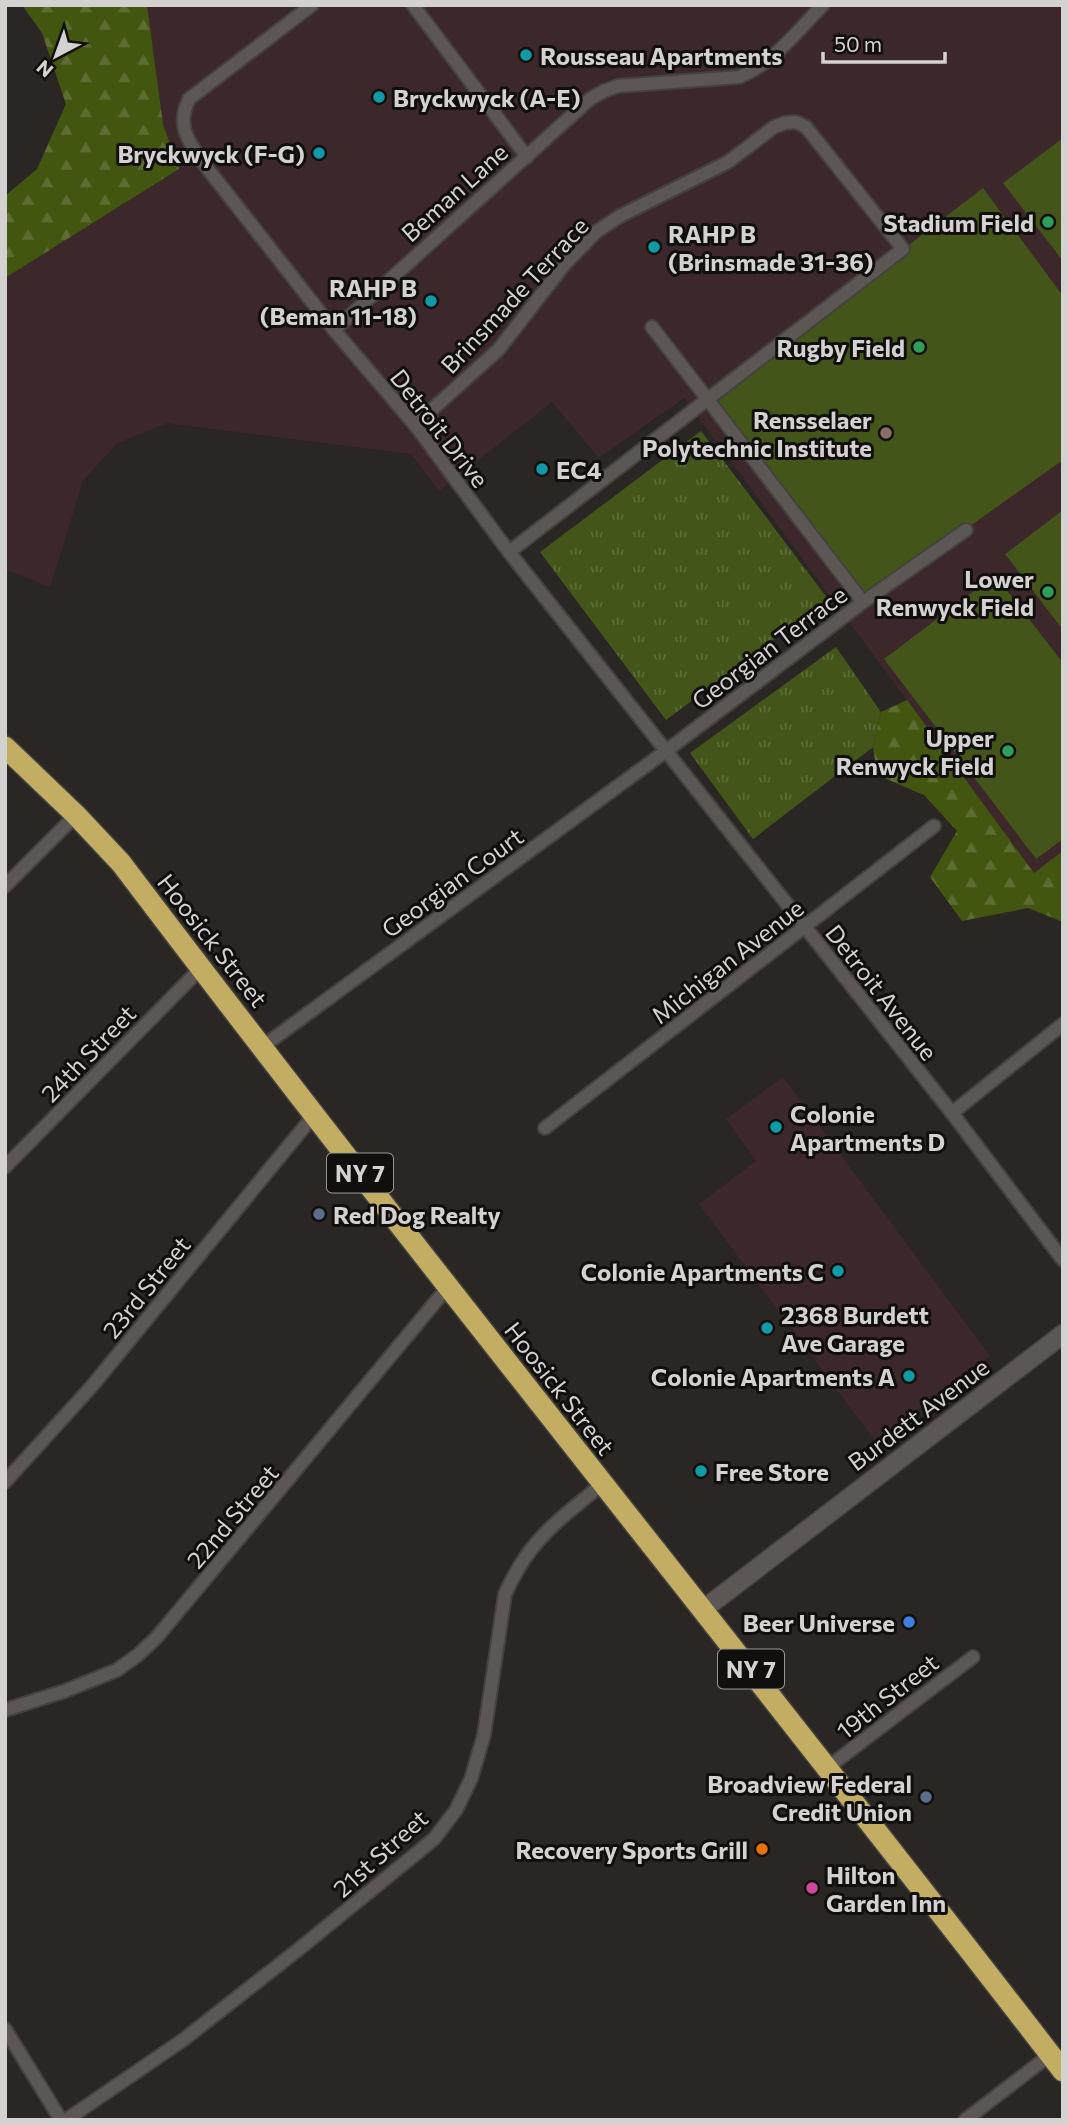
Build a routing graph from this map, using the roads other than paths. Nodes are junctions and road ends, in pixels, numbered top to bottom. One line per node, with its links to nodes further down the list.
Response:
1 (312, 5): 6 (street, Detroit Drive)
2 (413, 5): 4 (street, Beman Lane)
3 (823, 5): 4 (street)
4 (527, 156): 6 (street, Beman Lane)
5 (652, 327): 7 (street)
6 (334, 330): 8 (street, Detroit Drive)
7 (708, 399): 8 (street, Brinsmade Terrace); 10 (street); 11 (street)
8 (415, 425): 10 (street, Detroit Drive)
9 (966, 530): 11 (street, Georgian Terrace)
10 (509, 552): 13 (street, Detroit Drive)
11 (863, 602): 13 (street, Georgian Terrace)
12 (5, 747): 14 (highway, Hoosick Street / NY 7)
13 (666, 751): 17 (street, Detroit Avenue); 20 (street, Georgian Court)
14 (76, 815): 16 (street); 18 (highway, Hoosick Street / NY 7)
15 (934, 826): 17 (street, Michigan Avenue)
16 (5, 886)
17 (804, 928): 21 (street, Detroit Avenue); 23 (street, Michigan Avenue)
18 (201, 968): 20 (highway, Hoosick Street / NY 7); 24 (street, 24th Street)
19 (1063, 1024): 21 (street)
20 (262, 1047): 22 (highway, Hoosick Street / NY 7)
21 (952, 1113): 25 (street, Detroit Avenue)
22 (314, 1115): 26 (highway, Hoosick Street / NY 7); 28 (street, 23rd Street)
23 (545, 1128)
24 (5, 1167)
25 (1063, 1259)
26 (447, 1288): 29 (highway, Hoosick Street / NY 7); 32 (street, 22nd Street)
27 (1063, 1334): 30 (street, Burdett Avenue)
28 (5, 1482)
29 (602, 1484): 30 (highway, Hoosick Street / NY 7); 36 (street, 21st Street)
30 (704, 1609): 33 (highway, Hoosick Street / NY 7)
31 (972, 1657): 33 (street, 19th Street)
32 (5, 1710)
33 (827, 1768): 35 (highway, Hoosick Street / NY 7)
34 (5, 2029): 36 (street)
35 (1057, 2063): 37 (street)
36 (63, 2120)
37 (965, 2120)

